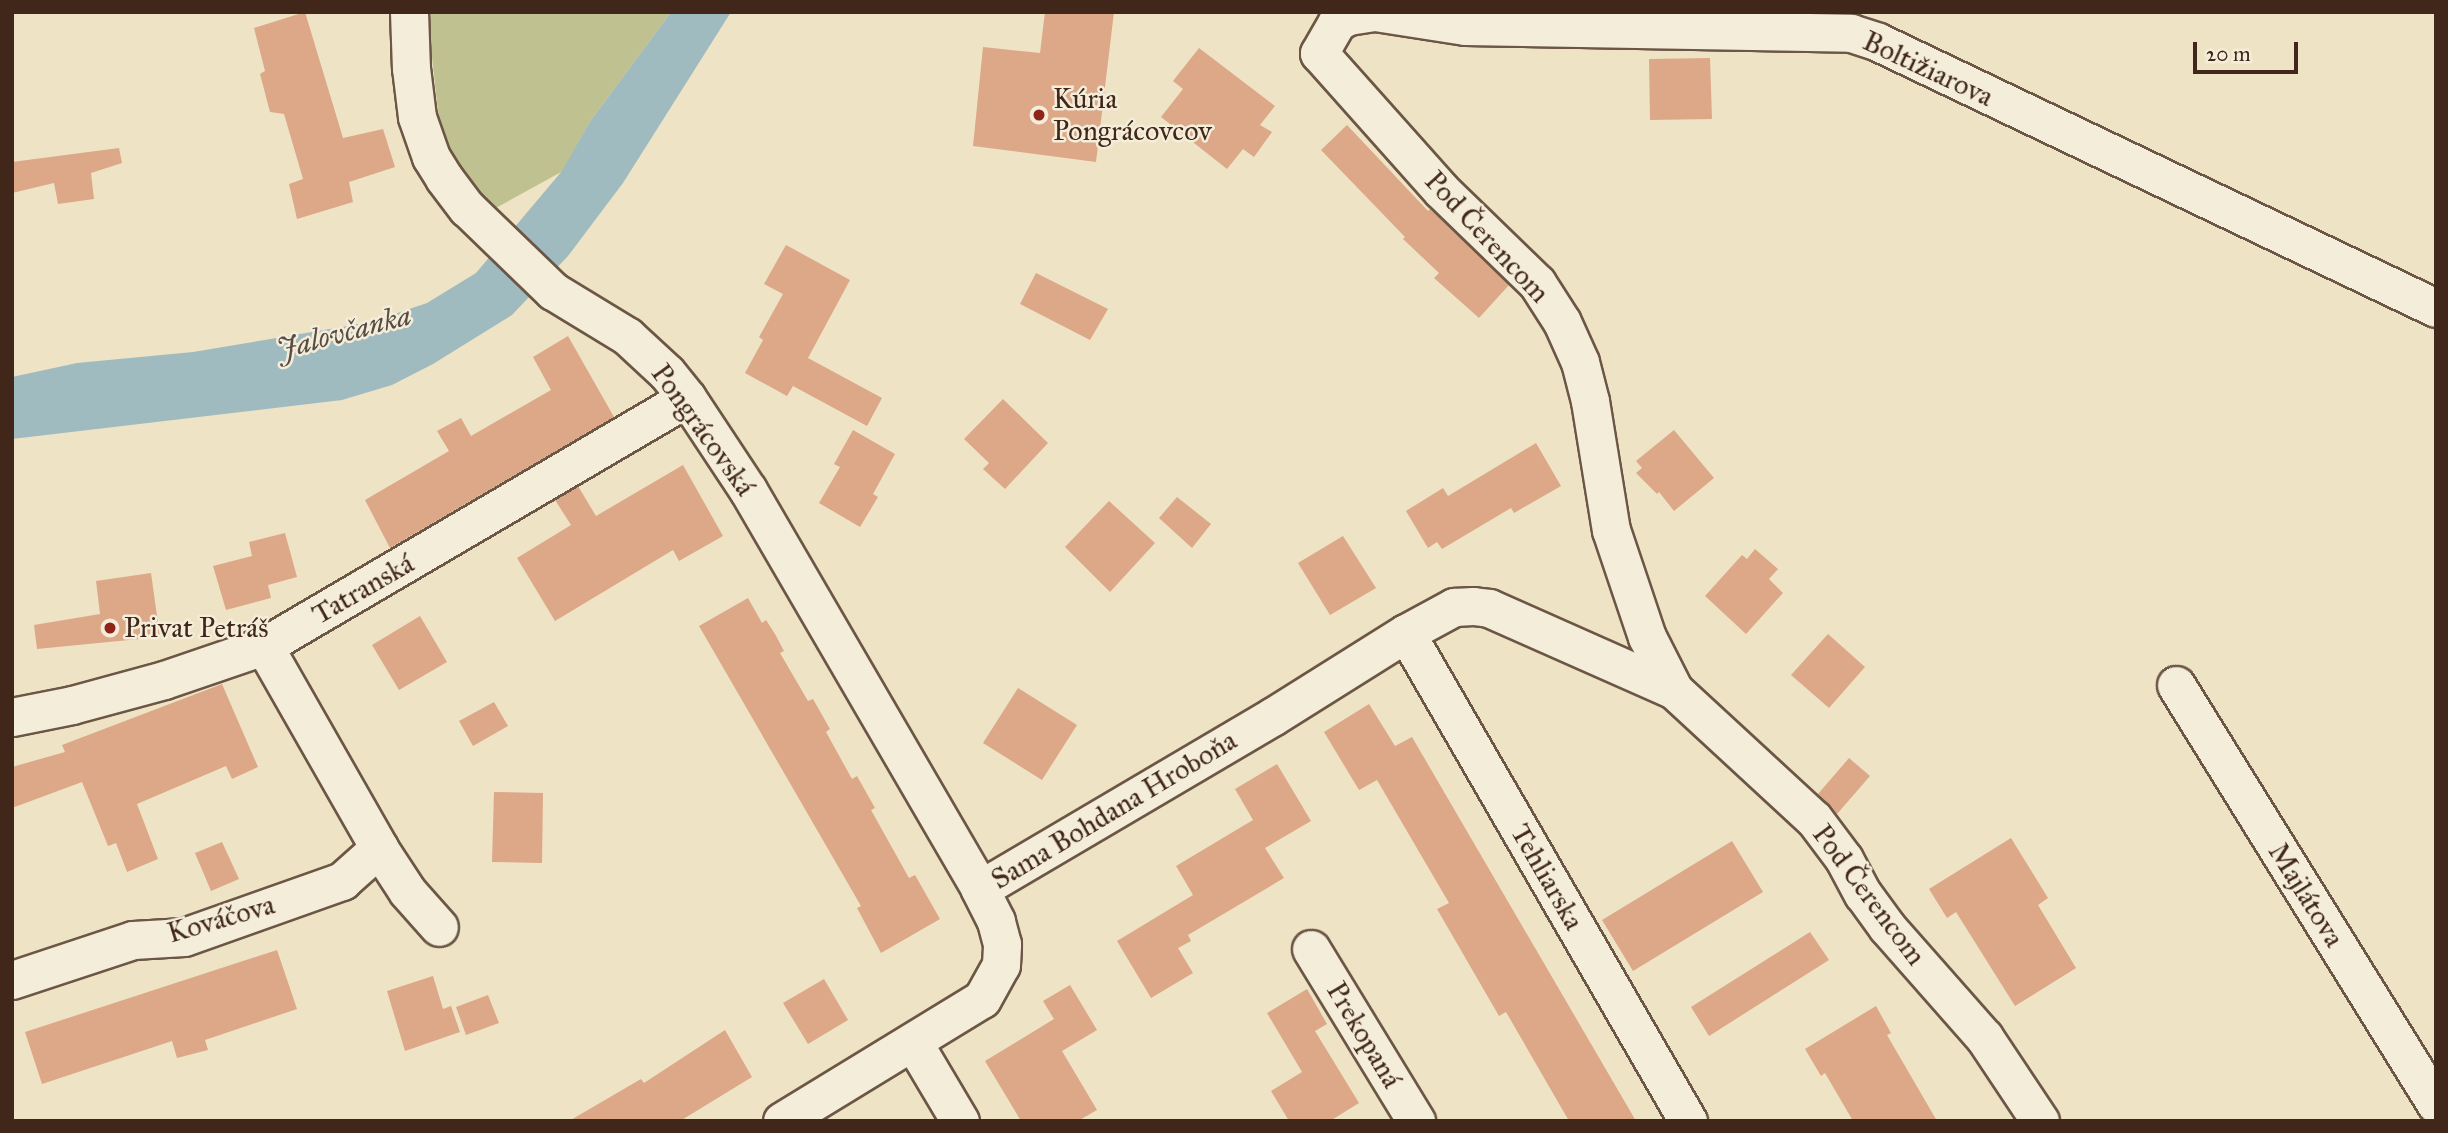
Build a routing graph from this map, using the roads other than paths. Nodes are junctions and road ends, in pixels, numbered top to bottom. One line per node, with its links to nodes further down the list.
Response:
1 (409, 12): 5 (street, Pongrácovská)
2 (1375, 12): 3 (street, Boltižiarova); 4 (street, Boltižiarova)
3 (1320, 53): 9 (street, Pod Čerencom)
4 (2436, 308)
5 (687, 398): 7 (street, Tatranská); 12 (street, Pongrácovská)
6 (1406, 633): 9 (street, Pod Čerencom); 12 (street, Sama Bohdana Hroboňa); 21 (street, Tehliarska)
7 (264, 646): 10 (street, Tatranská); 11 (street)
8 (2176, 685): 17 (street, Majlátova)
9 (1674, 690): 22 (street, Pod Čerencom)
10 (12, 717)
11 (379, 848): 13 (street); 15 (street, Kováčova)
12 (980, 889): 16 (street, Sama Bohdana Hroboňa)
13 (439, 927)
14 (1311, 949): 20 (street, Prekopaná)
15 (12, 980)
16 (913, 1042): 18 (street, Sama Bohdana Hroboňa); 19 (street)
17 (2436, 1105)
18 (782, 1121)
19 (961, 1121)
20 (1416, 1121)
21 (1688, 1121)
22 (2040, 1121)

